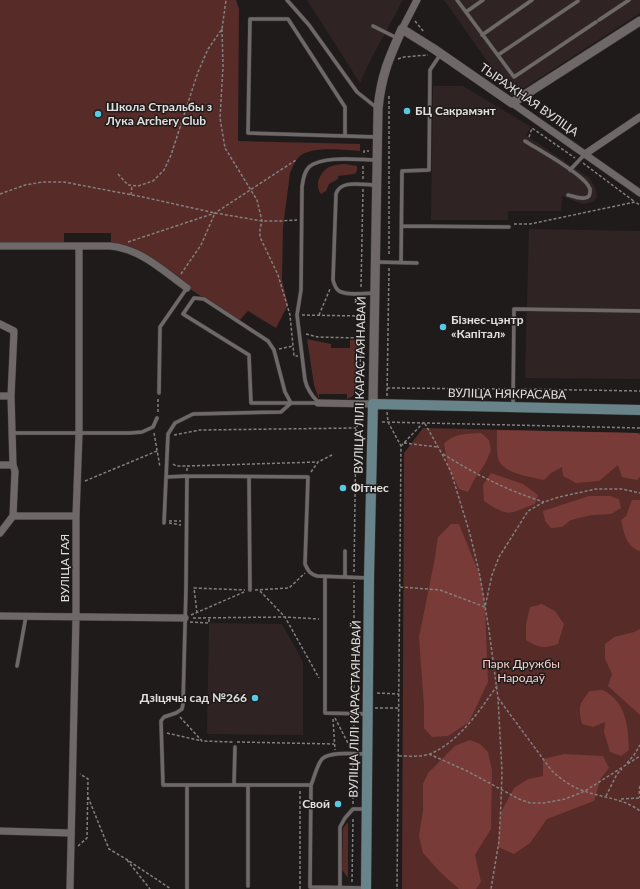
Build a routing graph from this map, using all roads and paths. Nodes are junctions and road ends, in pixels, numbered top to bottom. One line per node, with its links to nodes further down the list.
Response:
1 (226, 0): 13 (path)
2 (287, 0): 23 (lane)
3 (417, 0): 14 (street)
4 (457, 0): 9 (lane)
5 (483, 0): 9 (lane)
6 (532, 0): 15 (lane)
7 (578, 0): 18 (lane)
8 (629, 0): 18 (lane)
9 (466, 12): 15 (lane)
10 (418, 20): 16 (path)
11 (640, 21): 22 (street)
12 (373, 26): 17 (lane)
13 (222, 29): 39 (path); 40 (path)
14 (402, 29): 17 (street, ВУЛІЦА ЛІЛІ КАРАСТАЯНАВАЙ); 19 (street, ТЫРАЖНАЯ ВУЛІЦА)
15 (482, 36): 18 (lane)
16 (427, 37)
17 (398, 38): 23 (street, ВУЛІЦА ЛІЛІ КАРАСТАЯНАВАЙ)
18 (498, 55)
19 (438, 57): 20 (path); 22 (street, ТЫРАЖНАЯ ВУЛІЦА); 50 (lane)
20 (395, 62)
21 (389, 91): 56 (path)
22 (512, 103): 31 (street, ТЫРАЖНАЯ ВУЛІЦА)
23 (378, 109): 28 (street, ВУЛІЦА ЛІЛІ КАРАСТАЯНАВАЙ)
24 (640, 117): 31 (street)
25 (532, 128): 27 (path)
26 (345, 136): 26 (lane); 28 (lane)
27 (529, 136)
28 (377, 137): 34 (street, ВУЛІЦА ЛІЛІ КАРАСТАЯНАВАЙ)
29 (525, 141): 35 (lane)
30 (364, 151): 33 (path)
31 (585, 154): 35 (lane); 41 (street, ТЫРАЖНАЯ ВУЛІЦА)
32 (296, 160): 40 (path)
33 (363, 160): 34 (lane); 37 (path); 47 (lane)
34 (377, 160): 38 (street, ВУЛІЦА ЛІЛІ КАРАСТАЯНАВАЙ)
35 (570, 170): 44 (lane)
36 (118, 174): 39 (path)
37 (363, 185): 38 (lane); 60 (lane); 63 (path)
38 (376, 185): 55 (street, ВУЛІЦА ЛІЛІ КАРАСТАЯНАВАЙ)
39 (132, 186): 43 (path)
40 (251, 190): 46 (path); 48 (path)
41 (640, 193)
42 (0, 194): 43 (path)
43 (131, 195): 46 (path)
44 (568, 195)
45 (640, 205): 49 (path)
46 (215, 213): 48 (path); 54 (path); 59 (path)
47 (301, 220): 48 (path); 65 (lane)
48 (262, 221): 69 (path)
49 (530, 224)
50 (402, 226): 51 (lane); 57 (lane)
51 (508, 227)
52 (0, 246): 53 (street)
53 (79, 246): 54 (street); 90 (street, ВУЛІЦА ГАЯ)
54 (114, 246): 59 (street)
55 (376, 262): 56 (lane); 62 (street, ВУЛІЦА ЛІЛІ КАРАСТАЯНАВАЙ)
56 (389, 262): 57 (lane); 76 (path)
57 (402, 263): 58 (lane)
58 (417, 263)
59 (177, 280): 61 (street)
60 (333, 280): 63 (lane); 66 (path)
61 (187, 288): 77 (lane)
62 (375, 293): 63 (lane); 82 (street, ВУЛІЦА ЛІЛІ КАРАСТАЯНАВАЙ)
63 (361, 294): 67 (path)
64 (640, 311): 83 (lane)
65 (297, 315): 66 (path); 70 (lane)
66 (319, 315): 67 (path)
67 (361, 316): 71 (path)
68 (0, 324): 79 (street)
69 (291, 328): 70 (path); 72 (path)
70 (299, 332): 71 (path); 80 (lane)
71 (360, 338): 75 (path)
72 (293, 346): 73 (path); 74 (path)
73 (274, 350): 81 (lane); 81 (lane)
74 (294, 356)
75 (360, 375)
76 (388, 388)
77 (158, 393): 85 (path)
78 (0, 396): 79 (street)
79 (12, 396): 89 (street)
80 (318, 402): 81 (lane); 82 (street)
81 (291, 403): 105 (lane)
82 (373, 404): 83 (main road, ВУЛІЦА НЯКРАСАВА); 121 (main road, ВУЛІЦА ЛІЛІ КАРАСТАЯНАВАЙ)
83 (513, 408): 84 (main road, ВУЛІЦА НЯКРАСАВА)
84 (640, 410)
85 (157, 418): 87 (lane)
86 (424, 422): 88 (path); 92 (path); 93 (path); 94 (path)
87 (153, 428): 90 (lane); 95 (path)
88 (640, 428)
89 (12, 433): 90 (lane); 101 (street)
90 (79, 434): 112 (street, ВУЛІЦА ГАЯ)
91 (171, 436): 120 (path)
92 (404, 443): 93 (path); 94 (path)
93 (401, 446): 122 (path)
94 (438, 448): 97 (path)
95 (157, 452): 103 (path); 108 (path)
96 (334, 454): 99 (path)
97 (442, 454): 110 (path); 126 (path)
98 (172, 462): 102 (path)
99 (318, 462): 102 (path); 107 (path)
100 (0, 465): 101 (street)
101 (13, 465): 111 (street)
102 (187, 466): 104 (path)
103 (161, 472)
104 (187, 476): 105 (lane); 106 (lane); 115 (lane)
105 (166, 477): 114 (lane)
106 (249, 477): 107 (lane); 124 (lane)
107 (308, 477): 118 (lane)
108 (82, 482)
109 (640, 493): 110 (path)
110 (544, 502): 126 (path)
111 (13, 516): 112 (street); 116 (street)
112 (76, 516): 130 (street, ВУЛІЦА ГАЯ)
113 (180, 521): 114 (path)
114 (164, 522): 115 (path)
115 (187, 526): 133 (lane)
116 (0, 533)
117 (345, 551): 119 (lane)
118 (325, 577): 119 (lane); 134 (lane)
119 (345, 578): 120 (lane)
120 (354, 578): 121 (lane); 145 (path)
121 (369, 578): 142 (main road, ВУЛІЦА ЛІЛІ КАРАСТАЯНАВАЙ)
122 (400, 587): 126 (path); 139 (path)
123 (194, 588): 127 (path)
124 (250, 590): 127 (path)
125 (260, 591): 131 (path)
126 (485, 608): 136 (path)
127 (197, 613): 133 (path)
128 (0, 616): 129 (street)
129 (26, 616): 130 (street); 135 (lane)
130 (76, 617): 133 (street); 176 (street, ВУЛІЦА ГАЯ)
131 (285, 617): 132 (path); 134 (path); 137 (path)
132 (209, 618): 133 (path); 133 (path)
133 (185, 620): 143 (lane)
134 (325, 620): 137 (lane)
135 (17, 666)
136 (497, 685): 140 (path); 155 (path)
137 (324, 688): 144 (lane)
138 (386, 693): 139 (path)
139 (399, 694): 141 (path)
140 (498, 698): 166 (path); 167 (path)
141 (399, 708): 142 (path); 156 (path)
142 (368, 711): 145 (lane); 154 (main road, ВУЛІЦА ЛІЛІ КАРАСТАЯНАВАЙ)
143 (176, 713): 146 (lane); 147 (path)
144 (333, 714): 145 (lane); 149 (path); 153 (path)
145 (354, 714): 153 (path)
146 (162, 732): 147 (path); 164 (lane)
147 (202, 741): 148 (path)
148 (235, 742): 149 (path); 151 (path)
149 (334, 744): 152 (path)
150 (640, 745): 158 (path)
151 (235, 747): 160 (lane)
152 (335, 754): 153 (lane); 163 (lane)
153 (353, 754): 154 (lane); 172 (path)
154 (367, 754): 173 (main road, ВУЛІЦА ЛІЛІ КАРАСТАЯНАВАЙ)
155 (429, 754): 156 (path); 166 (path)
156 (399, 756): 189 (path)
157 (640, 756): 158 (path)
158 (625, 766): 167 (path); 169 (path)
159 (77, 773): 168 (path)
160 (234, 785): 161 (lane); 164 (lane)
161 (248, 785): 162 (lane); 179 (lane)
162 (300, 785): 163 (lane); 188 (path)
163 (311, 785): 183 (lane)
164 (187, 786): 182 (lane)
165 (640, 786): 170 (path)
166 (502, 790): 167 (path); 190 (path)
167 (585, 791): 169 (path)
168 (88, 796): 177 (path); 178 (path)
169 (606, 796): 171 (path)
170 (640, 798): 171 (path)
171 (619, 800): 174 (path)
172 (353, 809): 173 (lane); 180 (lane); 181 (path)
173 (366, 809): 184 (main road, ВУЛІЦА ЛІЛІ КАРАСТАЯНАВАЙ)
174 (640, 811)
175 (0, 831): 176 (street)
176 (70, 833): 185 (street, ВУЛІЦА ГАЯ)
177 (77, 846)
178 (126, 859): 186 (path); 187 (path)
179 (248, 886)
180 (340, 887): 181 (lane); 183 (lane)
181 (352, 887): 184 (lane)
182 (187, 888)
183 (323, 888)
184 (366, 888)
185 (70, 889)
186 (150, 889)
187 (171, 889)
188 (300, 889)
189 (398, 889)
190 (491, 889)

